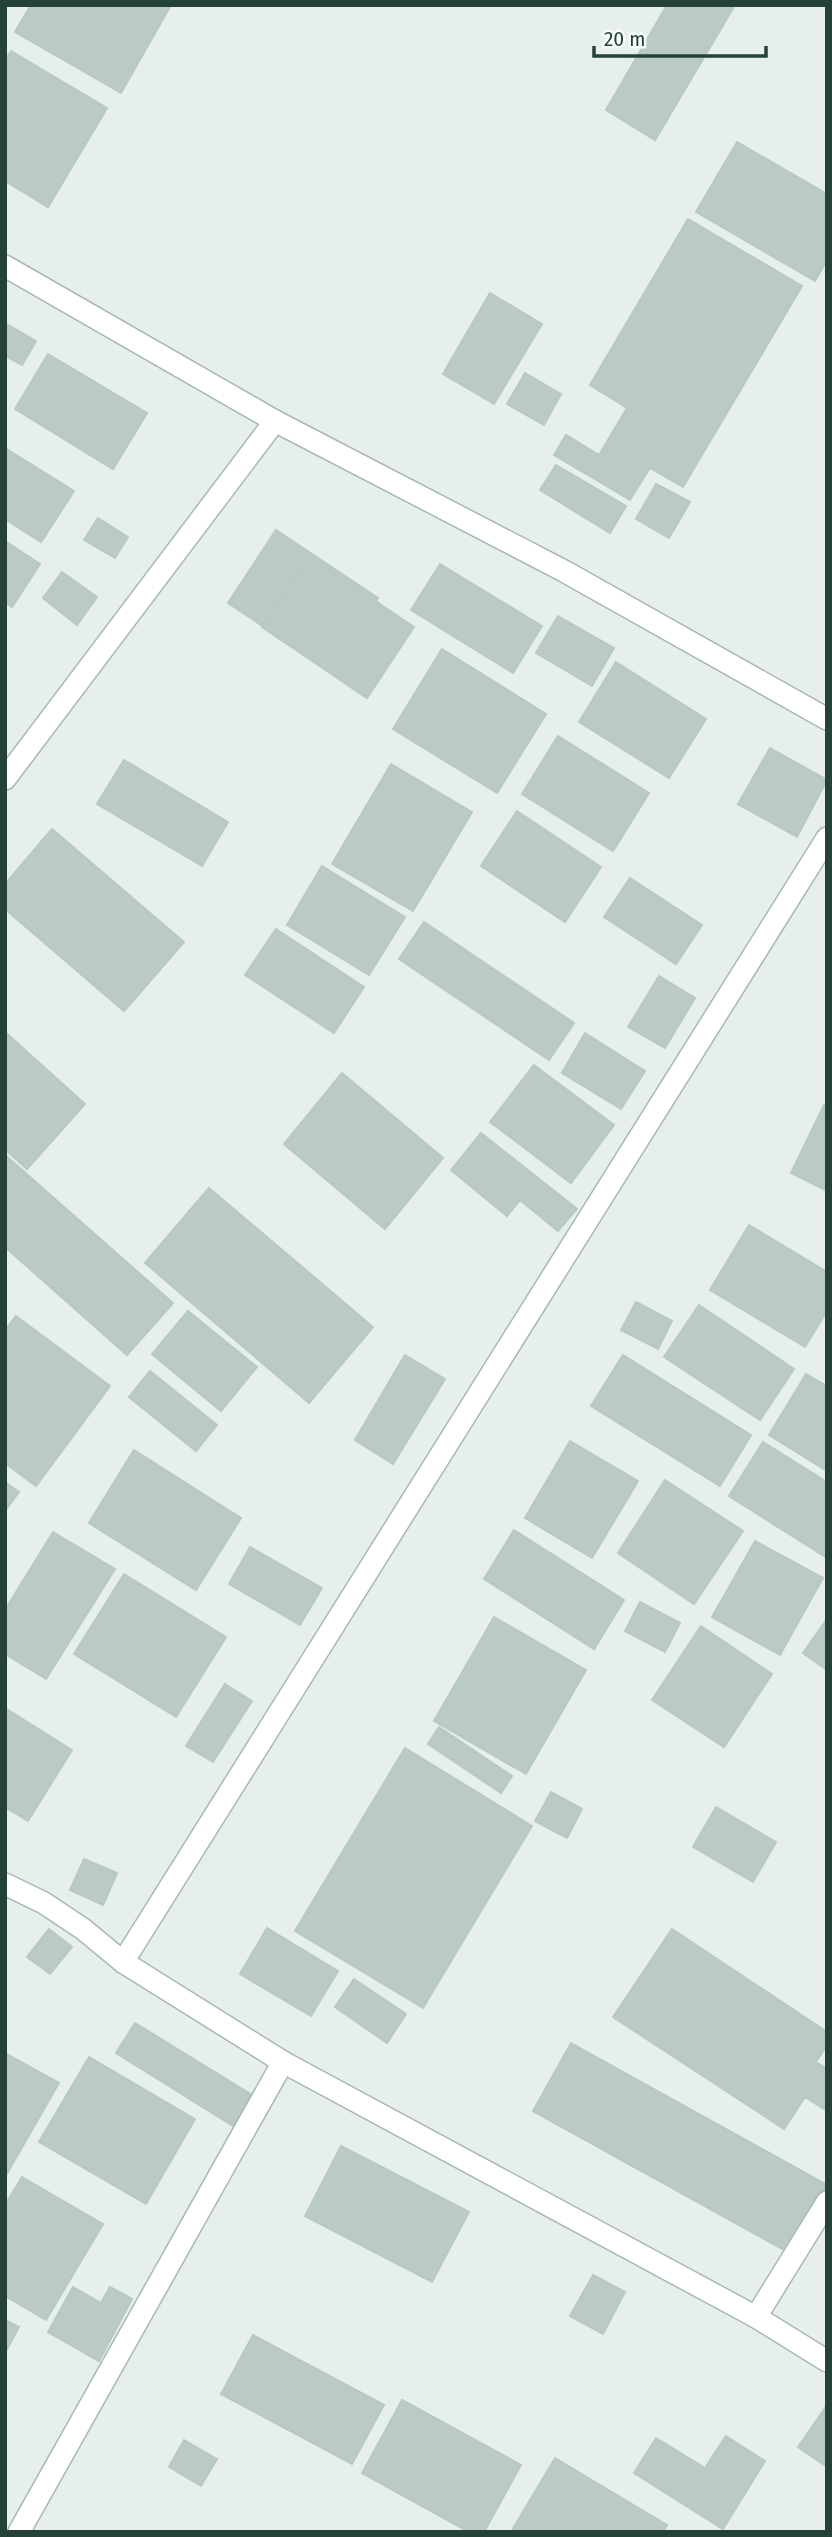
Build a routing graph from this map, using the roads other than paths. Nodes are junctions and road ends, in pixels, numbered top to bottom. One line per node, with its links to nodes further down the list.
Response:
1 (5, 266): 2 (street)
2 (275, 421): 3 (street); 4 (street)
3 (827, 719)
4 (5, 779)
5 (827, 838): 7 (street)
6 (5, 1884): 7 (street)
7 (123, 1962): 8 (street)
8 (282, 2062): 10 (street); 12 (street)
9 (827, 2202): 10 (street)
10 (756, 2316): 11 (street)
11 (827, 2361)
12 (19, 2532)

